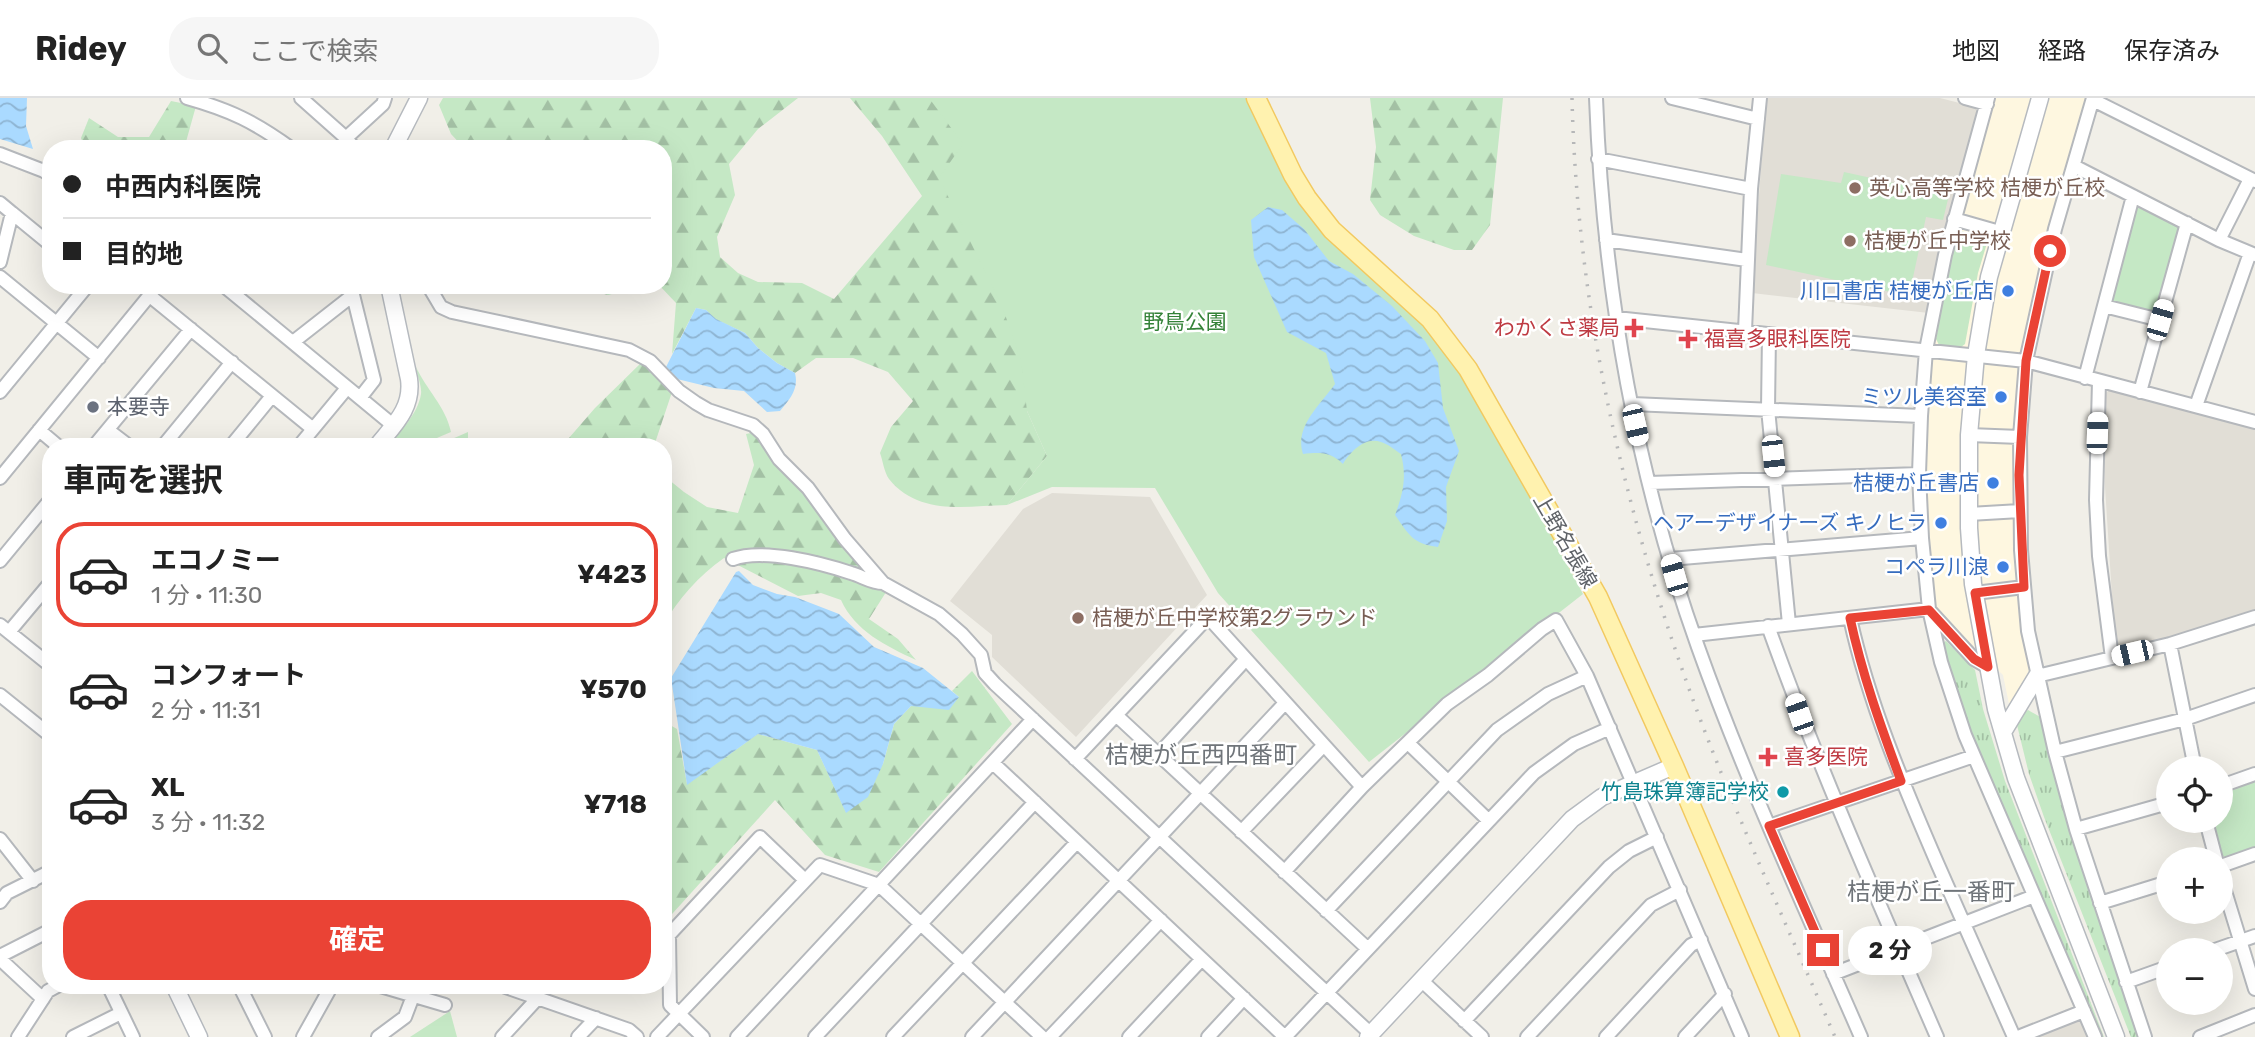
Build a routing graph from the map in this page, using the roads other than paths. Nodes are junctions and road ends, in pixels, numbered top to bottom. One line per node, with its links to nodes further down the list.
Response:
1 (187, 98): 15 (street)
2 (301, 98): 14 (street)
3 (386, 98): 14 (street)
4 (419, 98): 16 (street)
5 (1256, 98): 127 (main road, 上野名張線)
6 (1595, 98): 18 (street)
7 (1672, 98): 13 (street)
8 (1760, 98): 13 (street)
9 (1965, 98): 12 (street)
10 (2040, 98): 28 (street)
11 (2093, 99): 19 (street); 21 (street)
12 (1987, 101): 26 (street)
13 (1758, 118): 22 (street)
14 (346, 138)
15 (279, 140)
16 (398, 140)
17 (0, 154): 20 (street)
18 (1598, 159): 22 (street); 30 (street)
19 (2074, 166): 23 (street); 53 (street)
20 (42, 170)
21 (2253, 180): 31 (street)
22 (1751, 189): 33 (street)
23 (2133, 196): 27 (street); 42 (street)
24 (0, 203): 25 (street)
25 (12, 214): 29 (street); 34 (street)
26 (1954, 219): 28 (street); 50 (street)
27 (2187, 223): 31 (street); 44 (street)
28 (2003, 233): 51 (street)
29 (42, 238)
30 (1606, 240): 33 (street); 43 (street)
31 (2219, 240): 32 (street)
32 (2253, 254): 63 (street)
33 (1747, 260): 47 (street)
34 (0, 262)
35 (0, 278): 45 (street)
36 (81, 294): 45 (street)
37 (151, 294): 52 (street)
38 (158, 294): 46 (street)
39 (234, 294): 49 (street)
40 (391, 294): 67 (street)
41 (433, 294): 92 (street)
42 (2104, 306): 44 (street); 55 (street)
43 (1616, 318): 47 (street); 62 (street)
44 (2160, 320): 59 (street)
45 (57, 323): 52 (street); 58 (street)
46 (191, 329): 54 (street); 70 (street)
47 (1745, 331): 48 (street)
48 (1769, 334): 50 (street); 64 (street)
49 (293, 342): 57 (street); 61 (street)
50 (1926, 351): 51 (street); 65 (street)
51 (1976, 355): 53 (street); 71 (street)
52 (99, 358): 69 (street)
53 (2026, 361): 55 (street); 72 (street)
54 (232, 362): 60 (street); 76 (street)
55 (2085, 378): 56 (street)
56 (2099, 382): 59 (street); 104 (street)
57 (347, 388): 61 (street); 68 (street)
58 (0, 392)
59 (2140, 392): 63 (street)
60 (272, 396): 68 (street); 77 (street)
61 (360, 398): 67 (street)
62 (1632, 404): 64 (street); 83 (street)
63 (2196, 406): 66 (street)
64 (1768, 409): 65 (street); 82 (street)
65 (1921, 416): 80 (street)
66 (2255, 422)
67 (394, 426): 79 (street)
68 (313, 429): 78 (street)
69 (39, 430): 73 (street); 81 (street)
70 (108, 430): 74 (street); 75 (street)
71 (1969, 435): 72 (street); 86 (street)
72 (2020, 437): 85 (street)
73 (48, 438)
74 (101, 438)
75 (118, 438)
76 (170, 438)
77 (238, 438)
78 (306, 438)
79 (384, 438)
80 (1919, 474): 82 (street); 87 (street)
81 (0, 478)
82 (1775, 479): 83 (street); 88 (street)
83 (1649, 483): 90 (street)
84 (42, 510): 91 (street)
85 (2020, 510): 86 (street); 93 (street)
86 (1969, 514): 95 (street)
87 (1922, 538): 88 (street); 96 (street)
88 (1782, 549): 90 (street); 99 (street)
89 (733, 559): 92 (street)
90 (1670, 559): 102 (street)
91 (0, 561)
92 (883, 583): 114 (street)
93 (2024, 587): 95 (street); 109 (street)
94 (42, 591): 101 (street)
95 (1975, 593): 107 (street)
96 (1929, 610): 98 (street); 107 (street); 123 (street)
97 (2255, 617): 103 (street)
98 (1850, 618): 99 (street); 130 (street)
99 (1789, 624): 100 (street)
100 (1769, 626): 102 (street); 136 (street)
101 (5, 628): 105 (street)
102 (1694, 635): 139 (street)
103 (2170, 644): 104 (street); 115 (street)
104 (2112, 658): 109 (street)
105 (42, 659)
106 (1246, 659): 112 (street); 113 (street); 122 (street)
107 (1988, 667): 118 (street)
108 (1587, 676): 116 (street); 119 (street); 129 (street)
109 (2037, 676): 118 (street); 121 (street)
110 (0, 695): 117 (street)
111 (2255, 695): 115 (street)
112 (1285, 702): 120 (street); 134 (street)
113 (1116, 715): 122 (street); 125 (street)
114 (1033, 719): 125 (street); 126 (street)
115 (2185, 719): 121 (street); 124 (street)
116 (1610, 728): 132 (street); 138 (street)
117 (42, 729)
118 (2003, 732): 234 (street)
119 (1408, 743): 129 (street); 133 (street)
120 (1324, 746): 133 (street); 141 (street)
121 (2055, 752): 140 (street)
122 (1158, 755): 134 (street)
123 (1974, 756): 130 (street); 156 (street)
124 (2193, 756)
125 (1075, 759): 142 (street)
126 (993, 763): 135 (street); 153 (street)
127 (1674, 766): 132 (street); 229 (main road, 上野名張線)
128 (2255, 774): 131 (street)
129 (1447, 781): 138 (street); 159 (street)
130 (1901, 781): 136 (street); 163 (street)
131 (2233, 782)
132 (1633, 783): 143 (street); 177 (street)
133 (1362, 788): 148 (street)
134 (1200, 794): 141 (street); 142 (street)
135 (1035, 802): 145 (street); 162 (street)
136 (1836, 804): 139 (street); 171 (street)
137 (2156, 806): 140 (street)
138 (1488, 820): 170 (street)
139 (1769, 826): 176 (street)
140 (2076, 829): 158 (street)
141 (1241, 832): 148 (street)
142 (1160, 837): 152 (street); 180 (street)
143 (1657, 837): 155 (street); 201 (street)
144 (0, 839): 151 (street)
145 (1077, 842): 152 (street); 174 (street)
146 (2255, 854): 147 (street)
147 (2233, 862)
148 (1284, 872): 159 (street)
149 (42, 876): 151 (street)
150 (805, 880): 153 (street); 164 (street); 198 (street)
151 (33, 881): 157 (street)
152 (1118, 881): 161 (street); 194 (street)
153 (879, 885): 162 (street); 215 (street)
154 (2156, 886): 158 (street)
155 (1680, 891): 167 (street); 225 (street)
156 (2034, 896): 163 (street); 196 (street)
157 (0, 902)
158 (2100, 903): 178 (street)
159 (1326, 911): 170 (street)
160 (2233, 918): 168 (street)
161 (1161, 920): 173 (street); 220 (street)
162 (921, 924): 174 (street); 216 (street)
163 (1964, 924): 171 (street); 232 (street)
164 (672, 932)
165 (42, 935): 172 (street)
166 (2255, 936): 168 (street)
167 (1701, 940): 189 (street); 226 (street)
168 (2240, 941): 169 (street); 179 (street)
169 (2233, 944)
170 (1368, 949): 180 (street)
171 (1899, 950): 176 (street); 231 (street)
172 (0, 958): 192 (street)
173 (1202, 959): 191 (street); 221 (street)
174 (962, 963): 194 (street); 217 (street)
175 (2156, 971): 178 (street)
176 (1833, 974): 230 (street)
177 (1421, 980): 201 (street); 202 (street)
178 (2126, 982): 235 (street)
179 (2255, 989)
180 (1327, 993): 202 (street); 223 (street)
181 (46, 994): 192 (street)
182 (112, 994): 197 (street)
183 (178, 994): 206 (street)
184 (245, 994): 207 (street)
185 (327, 994): 208 (street)
186 (406, 994): 190 (street)
187 (524, 994): 193 (street)
188 (670, 994): 198 (street)
189 (1725, 994): 227 (street); 228 (street)
190 (412, 996): 195 (street); 209 (street)
191 (1244, 998): 222 (street); 223 (street)
192 (43, 999): 203 (street)
193 (537, 999): 200 (street); 210 (street)
194 (1004, 1003): 218 (street); 219 (street)
195 (445, 1005)
196 (2084, 1012): 232 (street); 233 (street)
197 (121, 1013): 204 (street); 205 (street)
198 (680, 1015): 213 (street); 214 (street)
199 (2255, 1015): 236 (street)
200 (596, 1018): 211 (street); 212 (street)
201 (1464, 1021): 224 (street)
202 (1369, 1036)
203 (18, 1037)
204 (73, 1037)
205 (133, 1037)
206 (199, 1037)
207 (265, 1037)
208 (303, 1037)
209 (378, 1037)
210 (502, 1037)
211 (578, 1037)
212 (637, 1037)
213 (657, 1037)
214 (703, 1037)
215 (737, 1037)
216 (815, 1037)
217 (893, 1037)
218 (972, 1037)
219 (1041, 1037)
220 (1050, 1037)
221 (1129, 1037)
222 (1208, 1037)
223 (1285, 1037)
224 (1482, 1037)
225 (1527, 1037)
226 (1606, 1037)
227 (1685, 1037)
228 (1742, 1037)
229 (1790, 1037)
230 (1861, 1037)
231 (1937, 1037)
232 (2016, 1037)
233 (2095, 1037)
234 (2116, 1037)
235 (2145, 1037)
236 (2200, 1037)

